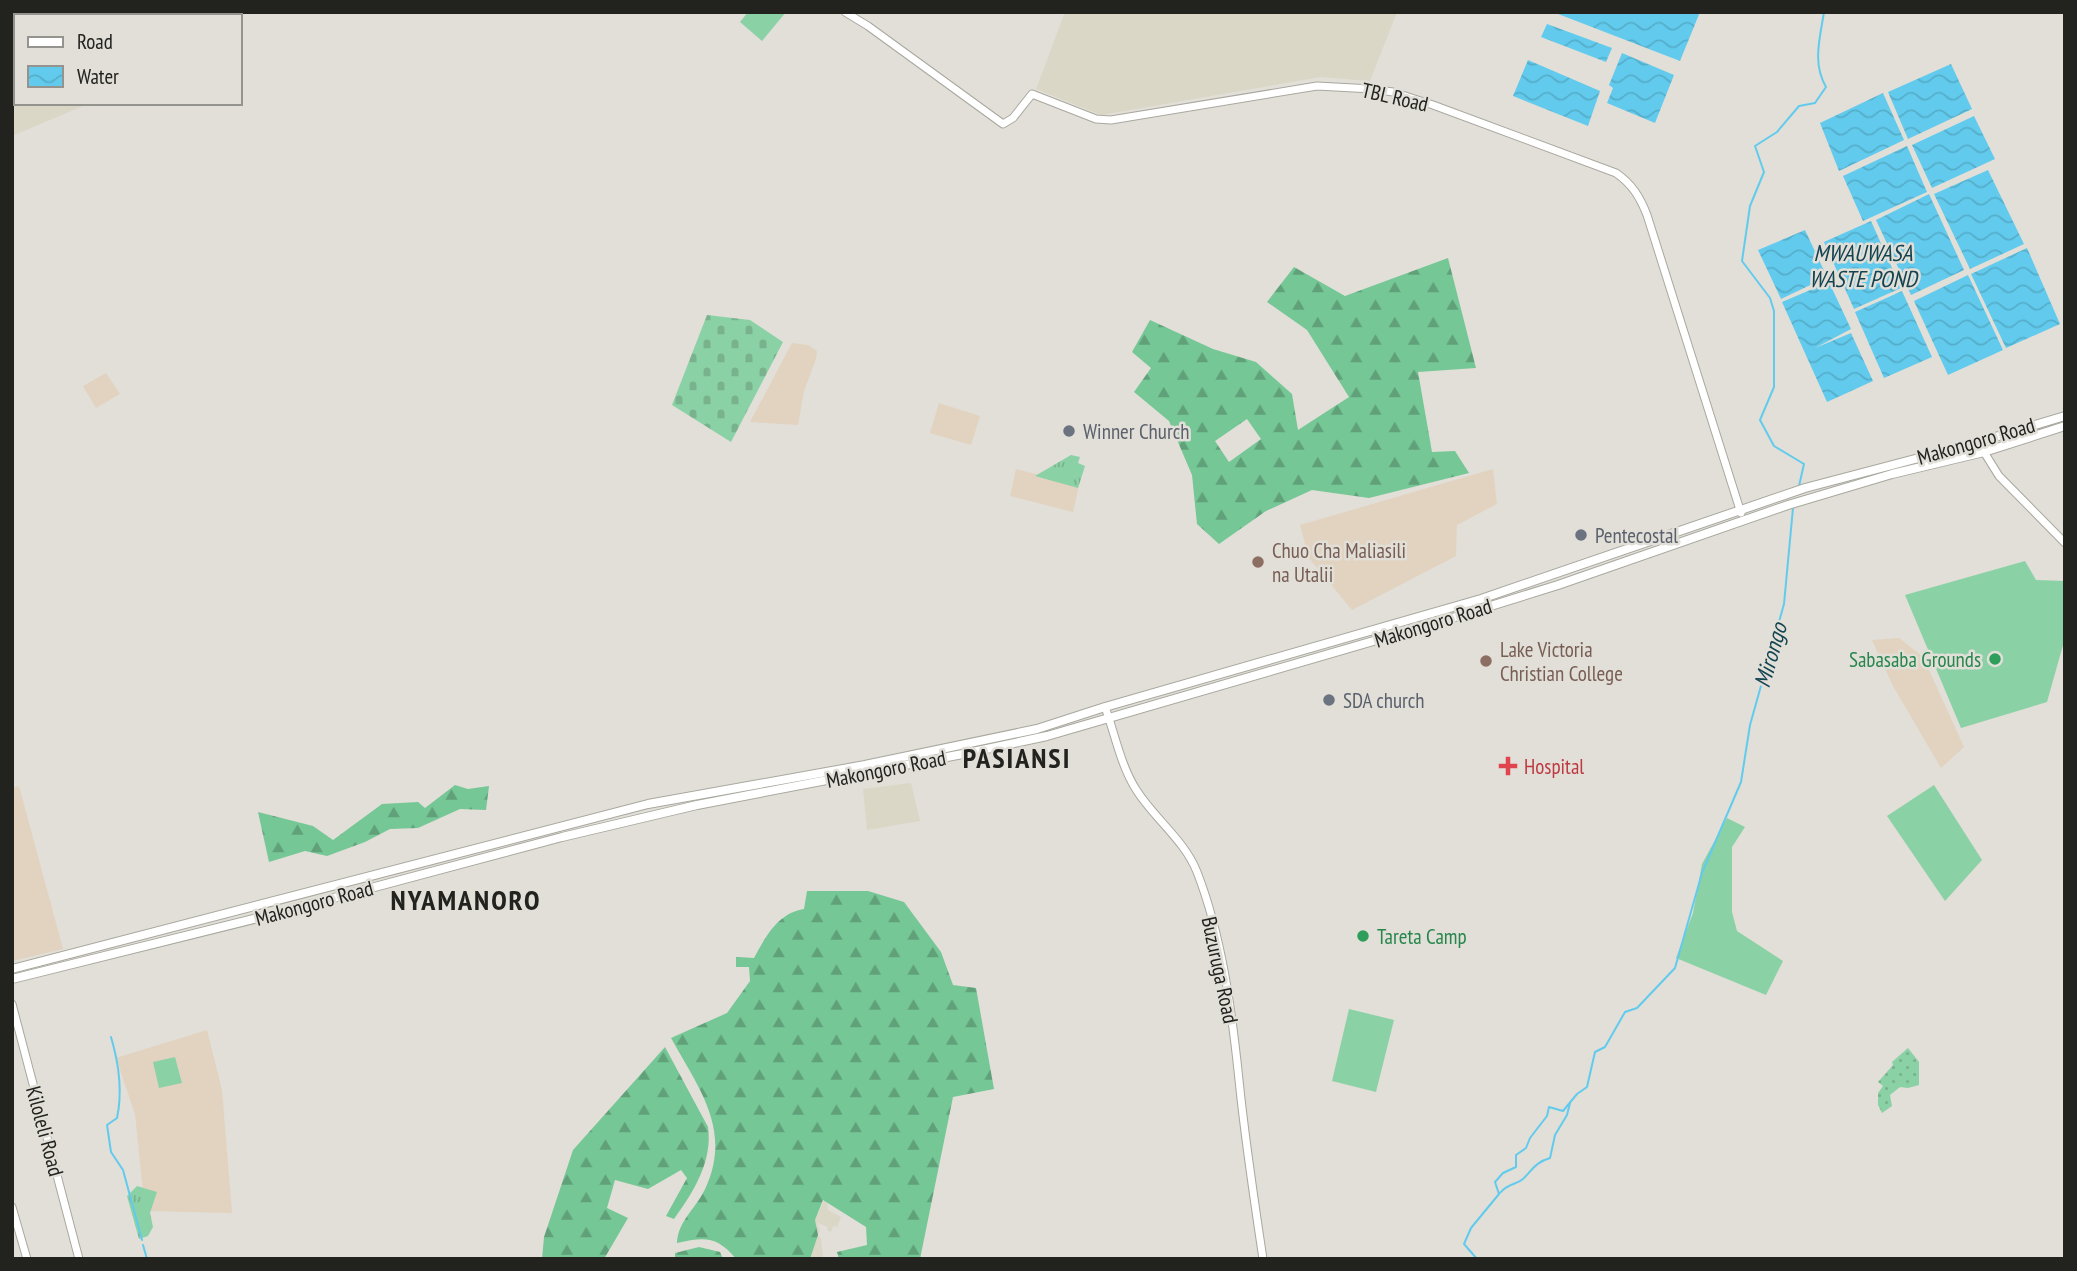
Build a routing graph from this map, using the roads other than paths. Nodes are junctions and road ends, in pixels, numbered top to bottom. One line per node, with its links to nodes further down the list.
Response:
1 (845, 12): 6 (street, TBL Road)
2 (2065, 416): 4 (main road, Makongoro Road)
3 (2065, 426): 5 (main road, Makongoro Road)
4 (1972, 444): 5 (street); 6 (main road, Makongoro Road)
5 (1984, 452): 7 (main road, Makongoro Road); 8 (street)
6 (1740, 510): 7 (street, TBL Road); 9 (main road, Makongoro Road)
7 (1744, 520): 10 (main road, Makongoro Road)
8 (2065, 543)
9 (1105, 707): 10 (street, Buzuruga Road); 11 (main road, Makongoro Road)
10 (1109, 718): 11 (main road, Makongoro Road); 18 (street, Buzuruga Road)
11 (930, 756): 12 (main road, Makongoro Road); 13 (main road, Makongoro Road)
12 (12, 969)
13 (12, 979)
14 (12, 1004): 17 (street, Kiloleli Road)
15 (12, 1207): 16 (street)
16 (27, 1259)
17 (79, 1259)
18 (1264, 1259)

